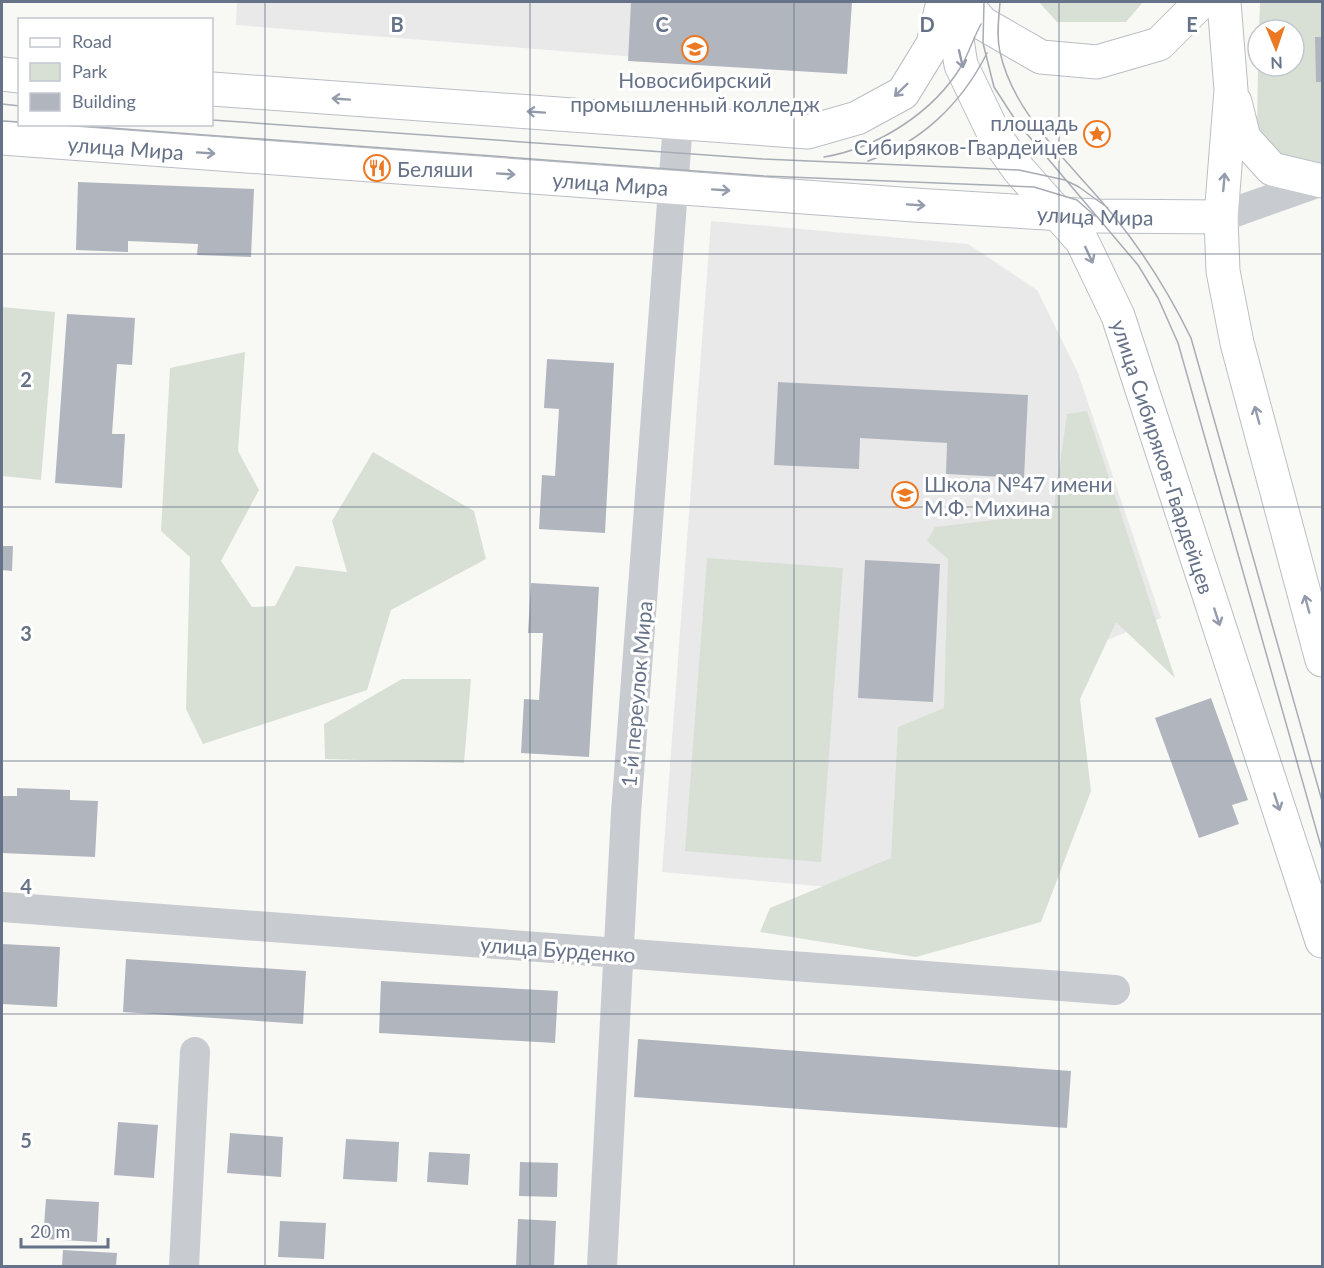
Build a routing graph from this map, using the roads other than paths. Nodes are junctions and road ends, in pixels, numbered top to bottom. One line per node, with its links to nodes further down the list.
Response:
1 (943, 2): 10 (main road, one-way to 10)
2 (951, 2): 14 (main road, улица Сибиряков-Гвардейцев, one-way to 14)
3 (964, 2): 4 (main road)
4 (1201, 2)
5 (1224, 2): 9 (main road)
6 (2, 74): 7 (main road)
7 (18, 76)
8 (213, 89): 10 (main road, one-way to 8)
9 (1231, 90): 12 (main road); 15 (main road, one-way to 9)
10 (678, 123): 13 (street, 1-й переулок Мира)
11 (2, 138): 13 (main road, улица Мира, one-way to 13)
12 (1322, 181): 15 (street)
13 (673, 186): 14 (main road, улица Мира, one-way to 14); 19 (street, 1-й переулок Мира)
14 (1057, 212): 15 (main road, улица Мира); 18 (main road, улица Сибиряков-Гвардейцев, one-way to 18)
15 (1221, 217): 16 (main road, one-way to 15)
16 (1323, 660)
17 (2, 907): 19 (street, улица Бурденко)
18 (1323, 941)
19 (620, 953): 20 (street, улица Бурденко); 23 (street, 1-й переулок Мира)
20 (1115, 990)
21 (195, 1052): 22 (street)
22 (184, 1266)
23 (602, 1266)

